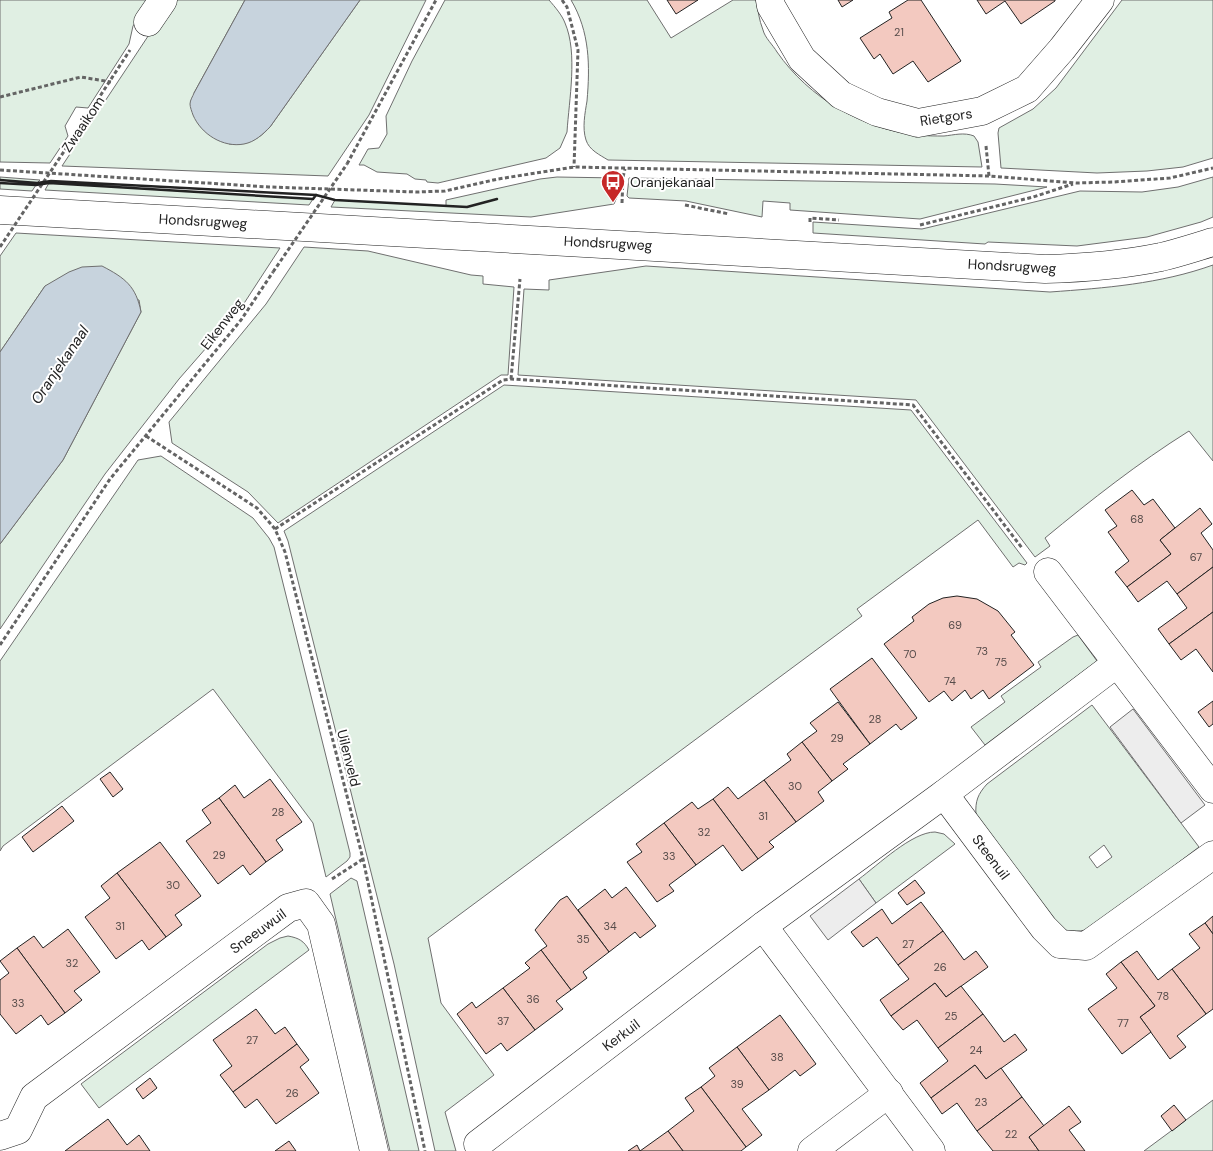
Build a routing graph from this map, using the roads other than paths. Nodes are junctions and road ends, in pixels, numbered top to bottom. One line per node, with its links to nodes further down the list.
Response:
1 (163, 0): 4 (street)
2 (770, 0): 3 (street, Rietgors)
3 (1100, 0)
4 (148, 22)
5 (0, 210): 6 (street, Hondsrugweg)
6 (1213, 242)
7 (1048, 572): 8 (street)
8 (1116, 664): 9 (street); 10 (street)
9 (1213, 789)
10 (944, 794): 11 (street, Steenuil); 12 (street, Kerkuil)
11 (1213, 855)
12 (763, 926): 13 (street); 15 (street, Kerkuil)
13 (889, 1093): 17 (street); 18 (street)
14 (14, 1139): 16 (street, Sneeuwuil)
15 (478, 1144)
16 (374, 1151)
17 (812, 1151)
18 (931, 1151)

